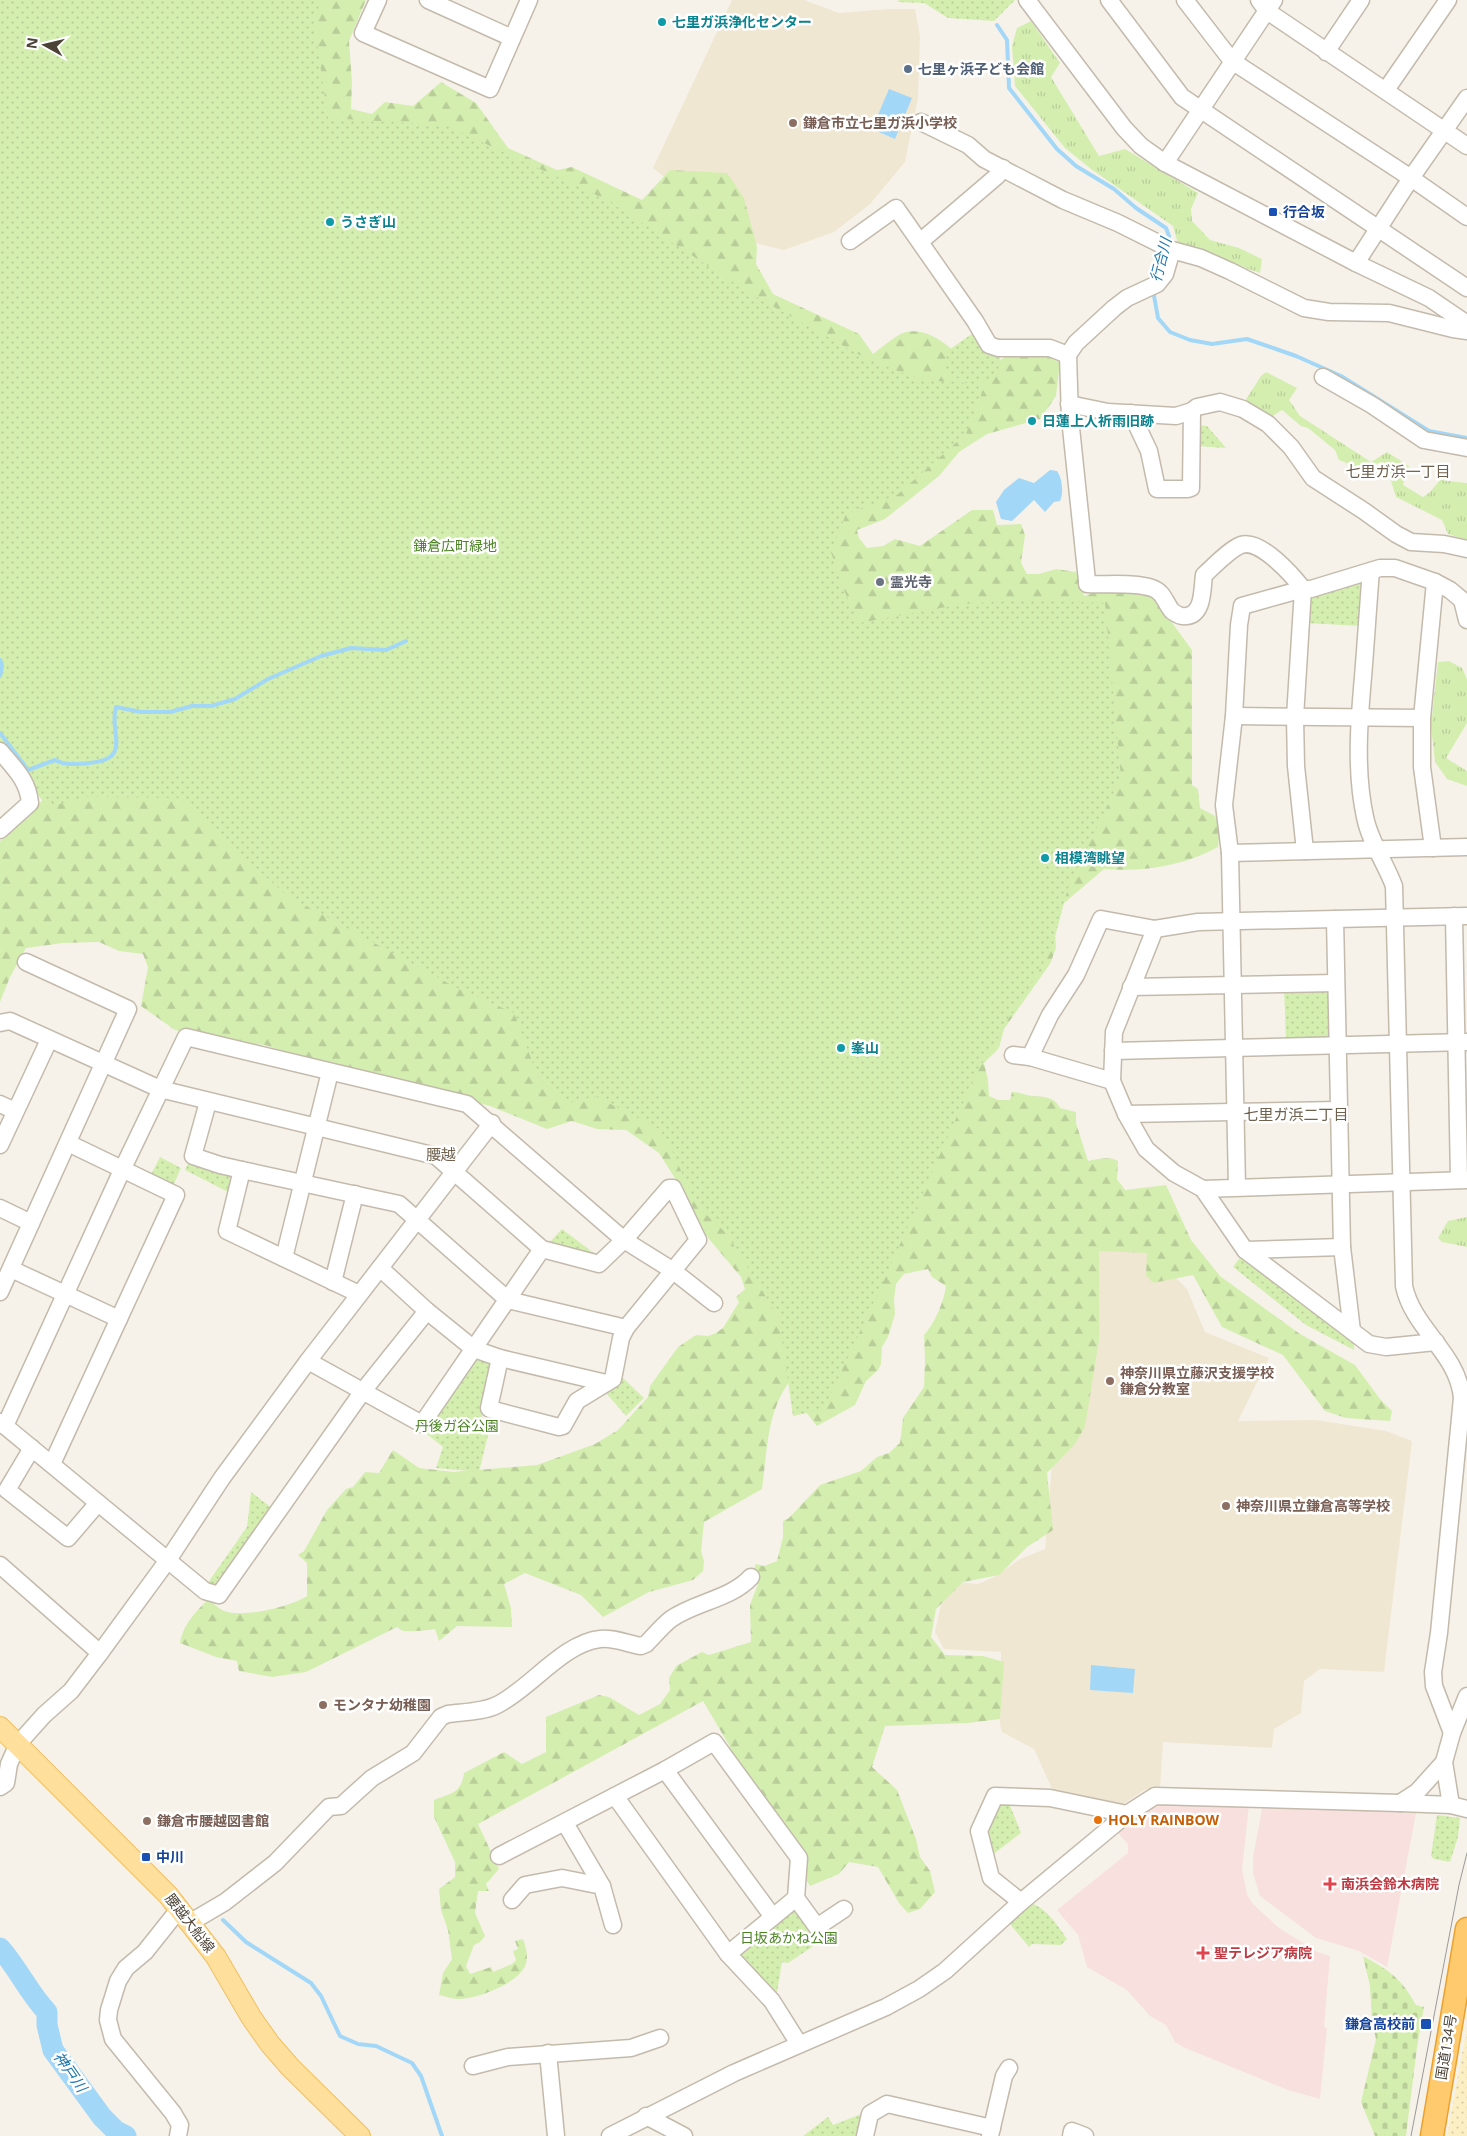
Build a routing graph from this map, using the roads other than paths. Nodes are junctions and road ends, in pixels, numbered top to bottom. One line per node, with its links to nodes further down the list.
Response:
1 (378, 0): 10 (street)
2 (428, 0): 10 (street)
3 (529, 0): 10 (street)
4 (1027, 0): 19 (street)
5 (1109, 0): 15 (street)
6 (1185, 0): 12 (street)
7 (1361, 0): 11 (street)
8 (1448, 0): 13 (street)
9 (1267, 4): 11 (street); 12 (street)
10 (512, 38)
11 (1326, 52): 13 (street)
12 (1232, 61): 15 (street); 21 (street)
13 (1386, 90): 17 (street)
14 (1467, 98): 17 (street)
15 (1200, 110): 19 (street); 23 (street)
16 (921, 122): 20 (street)
17 (1445, 132): 18 (street); 21 (street)
18 (1467, 146)
19 (1165, 163): 27 (street)
20 (1003, 168): 25 (street); 26 (street)
21 (1411, 178): 22 (street); 23 (street)
22 (1467, 217)
23 (1378, 230): 27 (street); 28 (street)
24 (850, 241): 25 (street)
25 (921, 241): 31 (street)
26 (1172, 250): 30 (street); 31 (street)
27 (1356, 263): 29 (street)
28 (1467, 288)
29 (1467, 324)
30 (1467, 331)
31 (1068, 355): 33 (street)
32 (1323, 378): 36 (street)
33 (1069, 404): 35 (street); 40 (street)
34 (1192, 411): 35 (street); 35 (street); 37 (street)
35 (1131, 413)
36 (1467, 448)
37 (1467, 549)
38 (1371, 571): 39 (street); 40 (street); 44 (street)
39 (1435, 582): 41 (street); 45 (street)
40 (1303, 589): 42 (street); 43 (street)
41 (1467, 620)
42 (1234, 716): 43 (street); 52 (street)
43 (1295, 717): 44 (street); 51 (street)
44 (1360, 718): 45 (street); 50 (street)
45 (1422, 718): 49 (street)
46 (2, 758): 47 (street)
47 (0, 830)
48 (1467, 847): 49 (street)
49 (1432, 848): 50 (street)
50 (1375, 849): 51 (street); 54 (street)
51 (1305, 851): 52 (street)
52 (1230, 853): 56 (street)
53 (1461, 916): 54 (street); 59 (street)
54 (1395, 918): 55 (street); 66 (street)
55 (1335, 919): 56 (street); 60 (street)
56 (1231, 921): 57 (street); 61 (street)
57 (1155, 929): 62 (street); 71 (street)
58 (26, 962): 72 (street)
59 (1461, 980): 65 (street)
60 (1336, 983): 61 (street); 67 (street)
61 (1233, 985): 62 (street); 68 (street)
62 (1131, 987): 69 (street)
63 (0, 1022): 64 (street)
64 (49, 1040): 72 (street); 79 (street)
65 (1462, 1043): 66 (street); 89 (street)
66 (1398, 1044): 67 (street); 91 (street)
67 (1338, 1046): 68 (street); 78 (street)
68 (1234, 1048): 69 (street); 80 (street)
69 (1113, 1051): 74 (street)
70 (1013, 1055): 71 (street)
71 (1030, 1057): 74 (street)
72 (104, 1063): 75 (street); 84 (street)
73 (330, 1072): 75 (street); 82 (street); 83 (street)
74 (1112, 1081): 81 (street)
75 (160, 1089): 76 (street); 86 (street)
76 (208, 1102): 83 (street); 87 (street)
77 (0, 1104): 79 (street)
78 (1339, 1110): 80 (street); 92 (street)
79 (16, 1111): 85 (street)
80 (1236, 1112): 81 (street); 93 (street)
81 (1126, 1114): 94 (street)
82 (492, 1123): 88 (street); 99 (street)
83 (316, 1128): 88 (street); 90 (street)
84 (68, 1143): 86 (street); 98 (street)
85 (0, 1145)
86 (123, 1168): 109 (street); 114 (street)
87 (242, 1170): 90 (street); 103 (street)
88 (453, 1172): 97 (street); 101 (street)
89 (1463, 1180): 91 (street)
90 (303, 1182): 95 (street); 103 (street)
91 (1402, 1182): 92 (street); 117 (street)
92 (1341, 1183): 93 (street); 100 (street)
93 (1237, 1187): 94 (street)
94 (1203, 1189): 102 (street)
95 (354, 1194): 97 (street); 107 (street)
96 (0, 1208): 98 (street)
97 (416, 1221): 104 (street); 111 (street)
98 (32, 1223): 105 (street)
99 (624, 1240): 101 (street); 106 (street); 106 (street)
100 (1342, 1247): 102 (street); 116 (street)
101 (542, 1249): 111 (street)
102 (1244, 1250): 116 (street)
103 (284, 1258): 107 (street)
104 (380, 1268): 110 (street); 113 (street)
105 (11, 1269): 108 (street); 109 (street)
106 (672, 1270): 112 (street); 115 (street)
107 (333, 1282): 110 (street)
108 (0, 1292)
109 (66, 1293): 114 (street); 123 (street)
110 (359, 1294): 120 (street)
111 (508, 1300): 115 (street); 118 (street)
112 (714, 1303)
113 (427, 1311): 118 (street); 122 (street)
114 (119, 1319): 126 (street)
115 (626, 1328): 121 (street)
116 (1352, 1331): 117 (street)
117 (1436, 1342): 125 (street)
118 (474, 1349): 119 (street); 122 (street)
119 (500, 1358): 121 (street); 121 (street)
120 (308, 1360): 122 (street); 128 (street)
121 (606, 1383)
122 (363, 1392): 128 (street)
123 (2, 1424): 124 (street)
124 (32, 1448): 126 (street); 127 (street)
125 (1461, 1458): 134 (street)
126 (52, 1464): 127 (street)
127 (98, 1503): 128 (street)
128 (168, 1560): 131 (street)
129 (0, 1565): 131 (street)
130 (751, 1578): 151 (street)
131 (100, 1652): 135 (street)
132 (1467, 1696): 134 (street)
133 (0, 1727): 135 (main road, 腰越大船線)
134 (1452, 1733): 136 (street)
135 (18, 1744): 138 (street); 151 (main road, 腰越大船線)
136 (1444, 1762): 140 (street); 141 (street)
137 (665, 1770): 139 (street); 147 (street); 152 (street)
138 (0, 1788)
139 (615, 1796): 144 (street); 155 (street)
140 (1400, 1803): 141 (street); 143 (street)
141 (1451, 1805): 142 (street)
142 (1467, 1809)
143 (1127, 1814): 149 (street); 149 (street)
144 (565, 1823): 145 (street); 146 (street)
145 (499, 1856)
146 (602, 1886): 148 (street); 153 (street)
147 (796, 1898): 150 (street); 152 (street)
148 (512, 1900)
149 (1021, 1902): 157 (street)
150 (844, 1909)
151 (185, 1915): 163 (street); 164 (main road, 腰越大船線)
152 (773, 1917): 155 (street)
153 (613, 1925)
154 (1467, 1929): 171 (highway, 国道134号)
155 (728, 1954): 157 (street)
156 (660, 2038): 158 (street)
157 (799, 2044): 161 (street)
158 (548, 2053): 159 (street); 165 (street)
159 (474, 2066)
160 (1008, 2068): 162 (street)
161 (646, 2116): 166 (street); 167 (street)
162 (991, 2132): 168 (street)
163 (178, 2136)
164 (360, 2136)
165 (556, 2136)
166 (610, 2136)
167 (684, 2136)
168 (865, 2136)
169 (1071, 2136): 170 (street)
170 (1085, 2136)
171 (1432, 2136)

